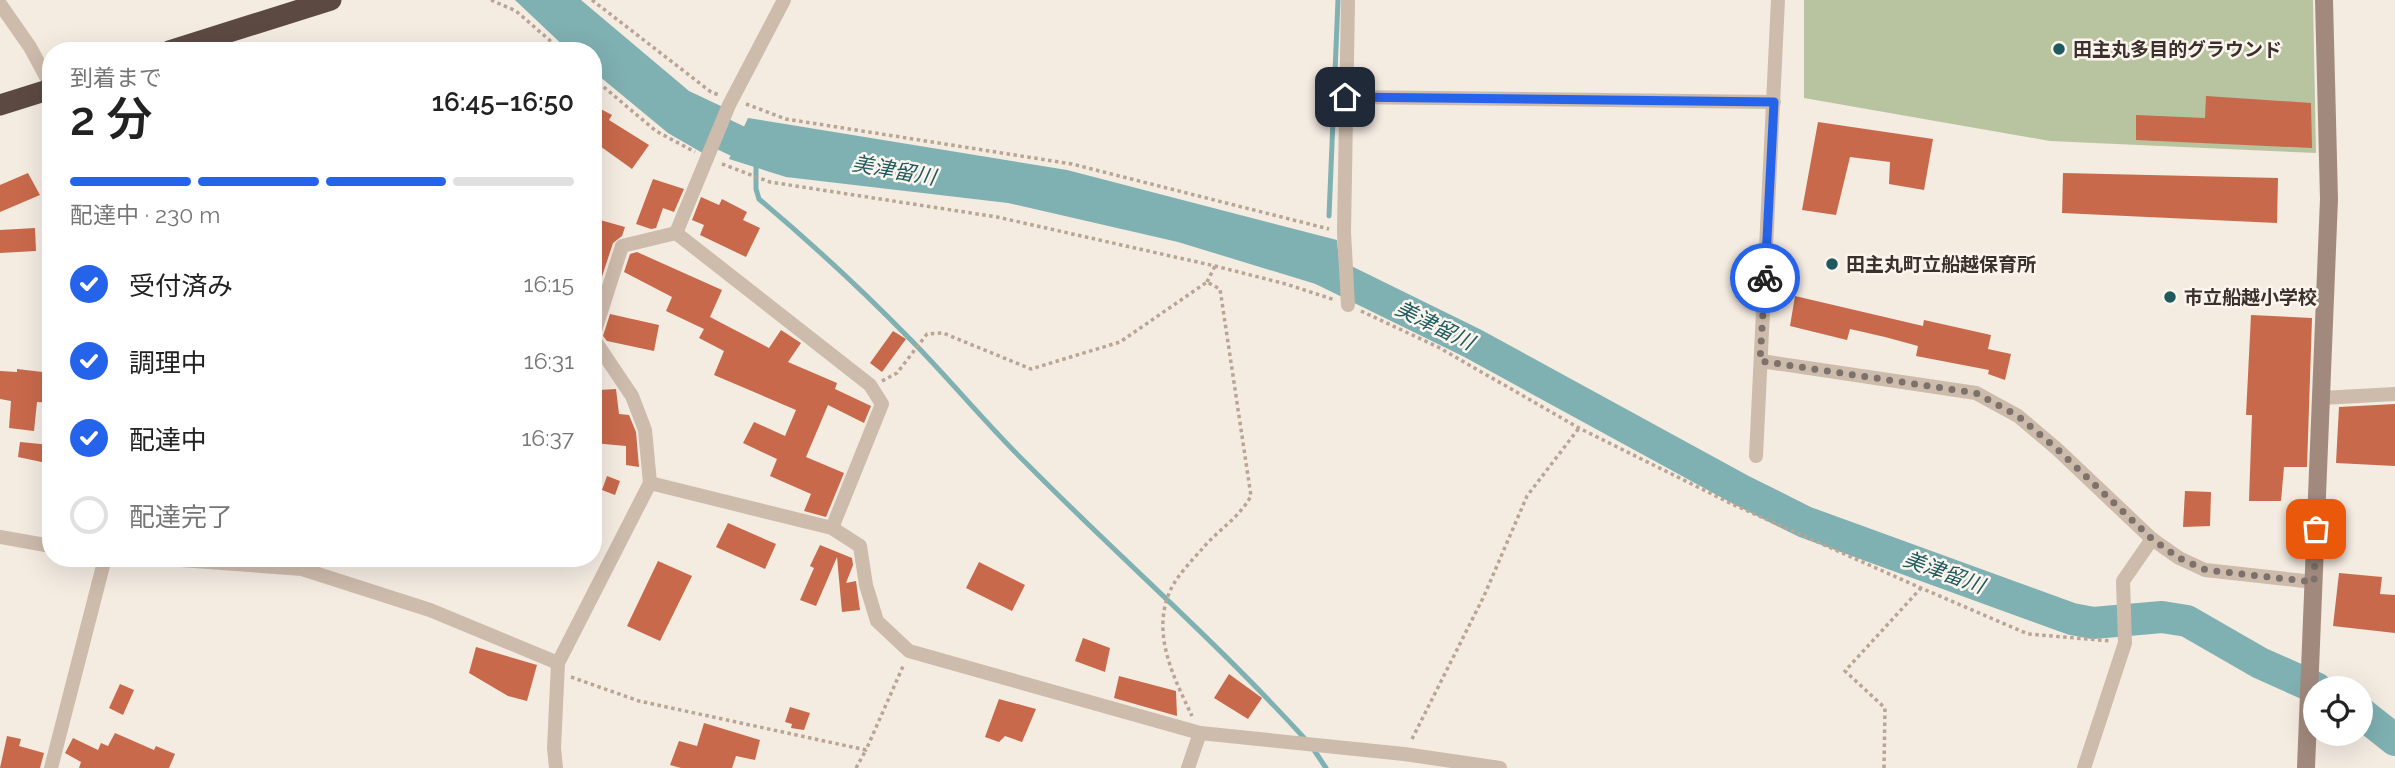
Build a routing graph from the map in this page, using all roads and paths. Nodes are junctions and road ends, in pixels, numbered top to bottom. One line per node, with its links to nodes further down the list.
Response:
1 (331, 0): 9 (highway)
2 (491, 0): 10 (path)
3 (592, 0): 15 (path)
4 (784, 0): 15 (street)
5 (1348, 0): 14 (street)
6 (1778, 0): 16 (street)
7 (2324, 0): 29 (street)
8 (0, 4): 11 (street)
9 (198, 42)
10 (552, 42)
11 (42, 70)
12 (602, 86): 18 (path)
13 (42, 90): 17 (highway)
14 (1345, 97): 16 (street); 19 (street)
15 (731, 102): 18 (street); 19 (path)
16 (1774, 102): 26 (street)
17 (0, 105)
18 (709, 159): 20 (street); 21 (path)
19 (1344, 232): 23 (street)
20 (676, 233): 24 (street); 27 (street)
21 (1215, 266): 22 (path); 23 (path)
22 (1207, 282): 27 (path); 44 (path)
23 (1348, 305): 30 (path)
24 (602, 309)
25 (602, 351): 32 (street)
26 (1760, 361): 31 (street); 35 (street)
27 (870, 387): 33 (street)
28 (2395, 394): 29 (street)
29 (2322, 398): 39 (street)
30 (1579, 428): 40 (path); 46 (path)
31 (1756, 456)
32 (650, 484): 33 (street); 43 (street)
33 (832, 528): 42 (street)
34 (0, 537): 36 (street)
35 (2152, 539): 39 (street); 41 (street)
36 (42, 544)
37 (103, 567): 47 (street)
38 (275, 567): 43 (street)
39 (2314, 582): 54 (street)
40 (1921, 588): 41 (path); 52 (path)
41 (2125, 643): 53 (street)
42 (909, 651): 44 (street); 45 (path)
43 (557, 668): 45 (path); 48 (street)
44 (1200, 733): 46 (street); 50 (street)
45 (866, 750): 49 (path)
46 (1404, 754): 51 (street)
47 (51, 768)
48 (556, 768)
49 (856, 768)
50 (1188, 768)
51 (1500, 768)
52 (1884, 768)
53 (2084, 768)
54 (2306, 768)

